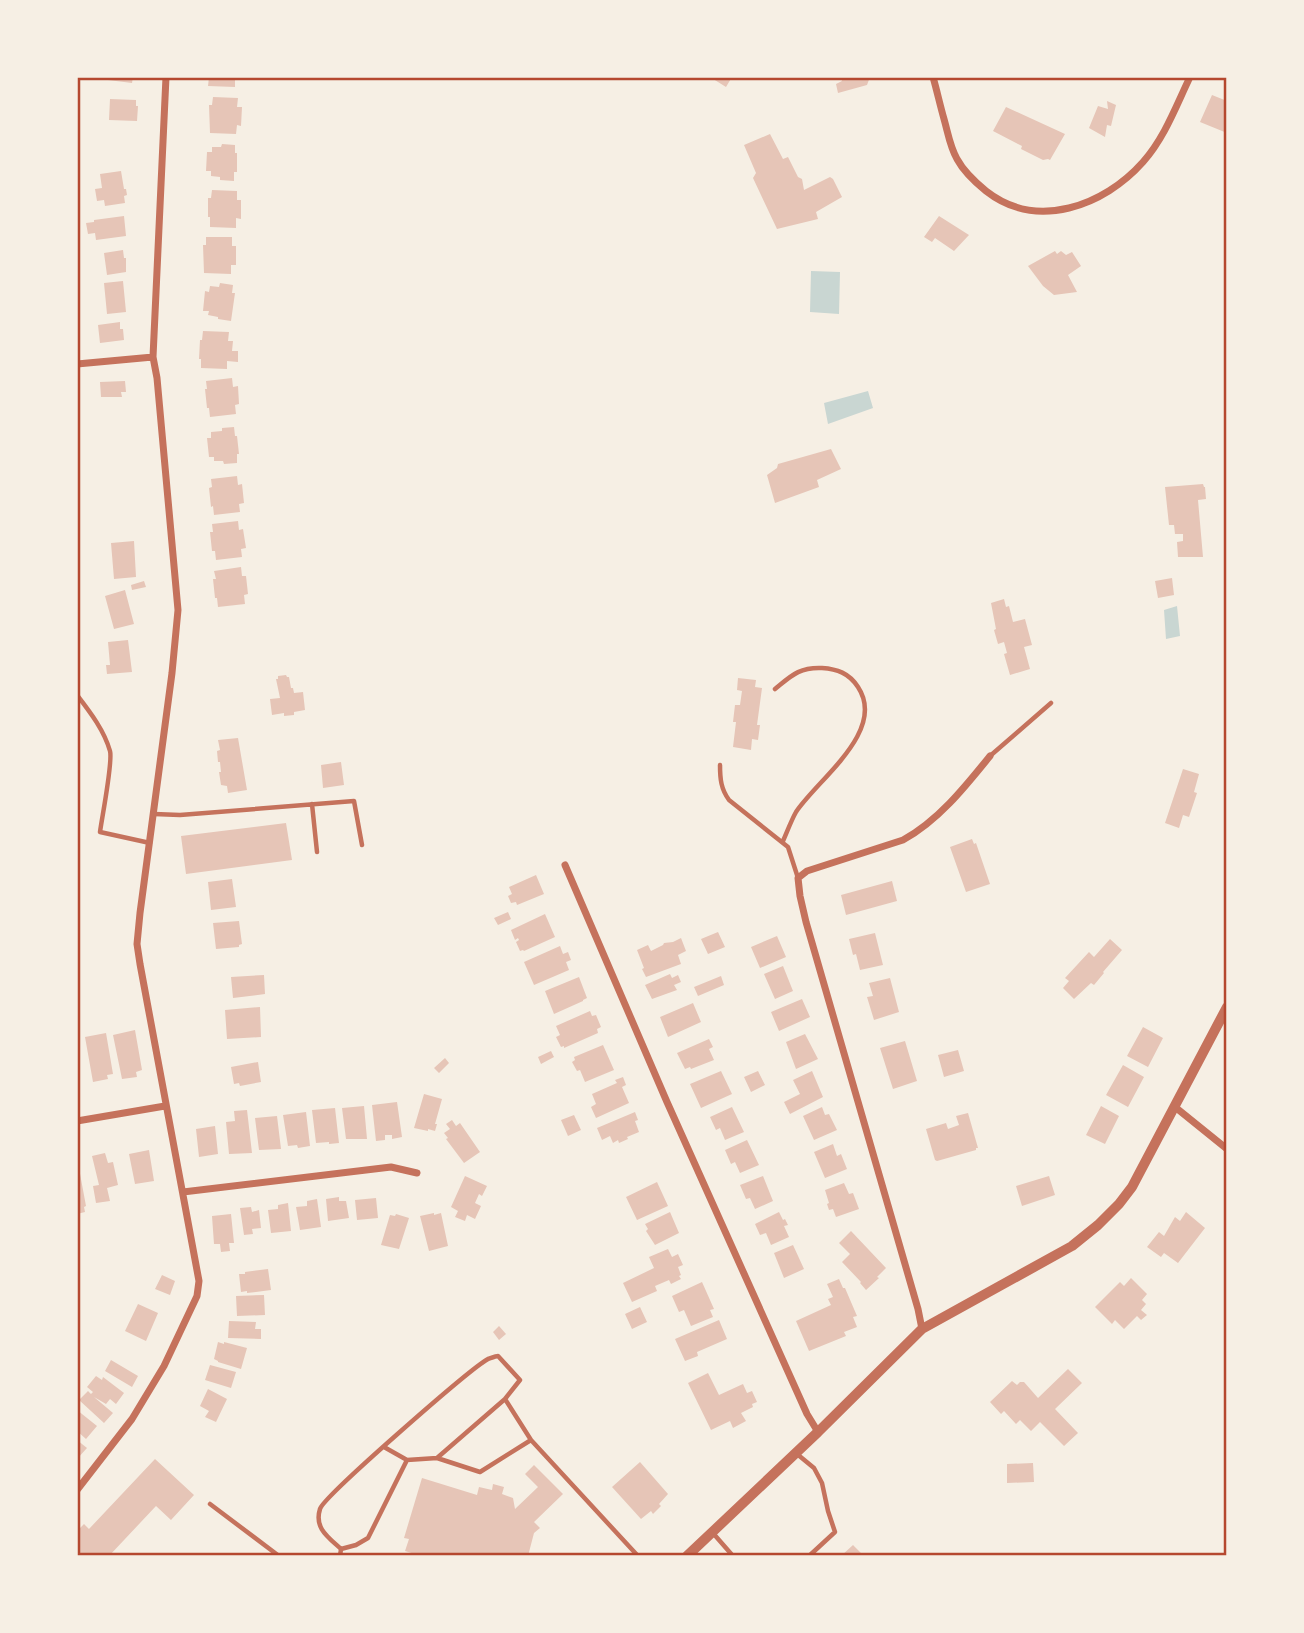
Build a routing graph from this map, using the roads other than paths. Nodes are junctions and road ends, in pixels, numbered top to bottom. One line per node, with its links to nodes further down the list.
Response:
1 (166, 77): 4 (street)
2 (933, 77): 3 (street)
3 (1190, 77)
4 (153, 357): 5 (street); 12 (street)
5 (77, 364)
6 (775, 689): 13 (lane)
7 (77, 695): 14 (lane)
8 (1051, 703): 9 (lane)
9 (990, 756): 18 (street)
10 (720, 765): 13 (lane)
11 (312, 804): 12 (lane); 15 (lane); 16 (lane)
12 (154, 814): 14 (street)
13 (783, 841): 18 (lane)
14 (150, 843): 20 (street)
15 (362, 845)
16 (317, 852)
17 (565, 865): 28 (street)
18 (798, 878): 26 (street)
19 (1227, 1007): 21 (street)
20 (165, 1106): 22 (street); 25 (street)
21 (1175, 1107): 23 (street); 26 (street)
22 (77, 1121)
23 (1227, 1149)
24 (417, 1173): 25 (street)
25 (183, 1192): 34 (street)
26 (922, 1329): 28 (street)
27 (505, 1399): 29 (lane); 30 (lane); 32 (lane)
28 (818, 1432): 31 (street)
29 (531, 1440): 32 (lane); 40 (lane)
30 (384, 1447): 33 (lane); 37 (lane)
31 (796, 1452): 36 (street); 43 (lane)
32 (437, 1458): 33 (lane)
33 (407, 1460): 37 (lane)
34 (77, 1490)
35 (210, 1504): 38 (lane)
36 (712, 1532): 41 (street); 42 (lane)
37 (341, 1549): 39 (lane)
38 (279, 1556)
39 (340, 1556)
40 (638, 1556)
41 (687, 1556)
42 (733, 1556)
43 (809, 1556)

